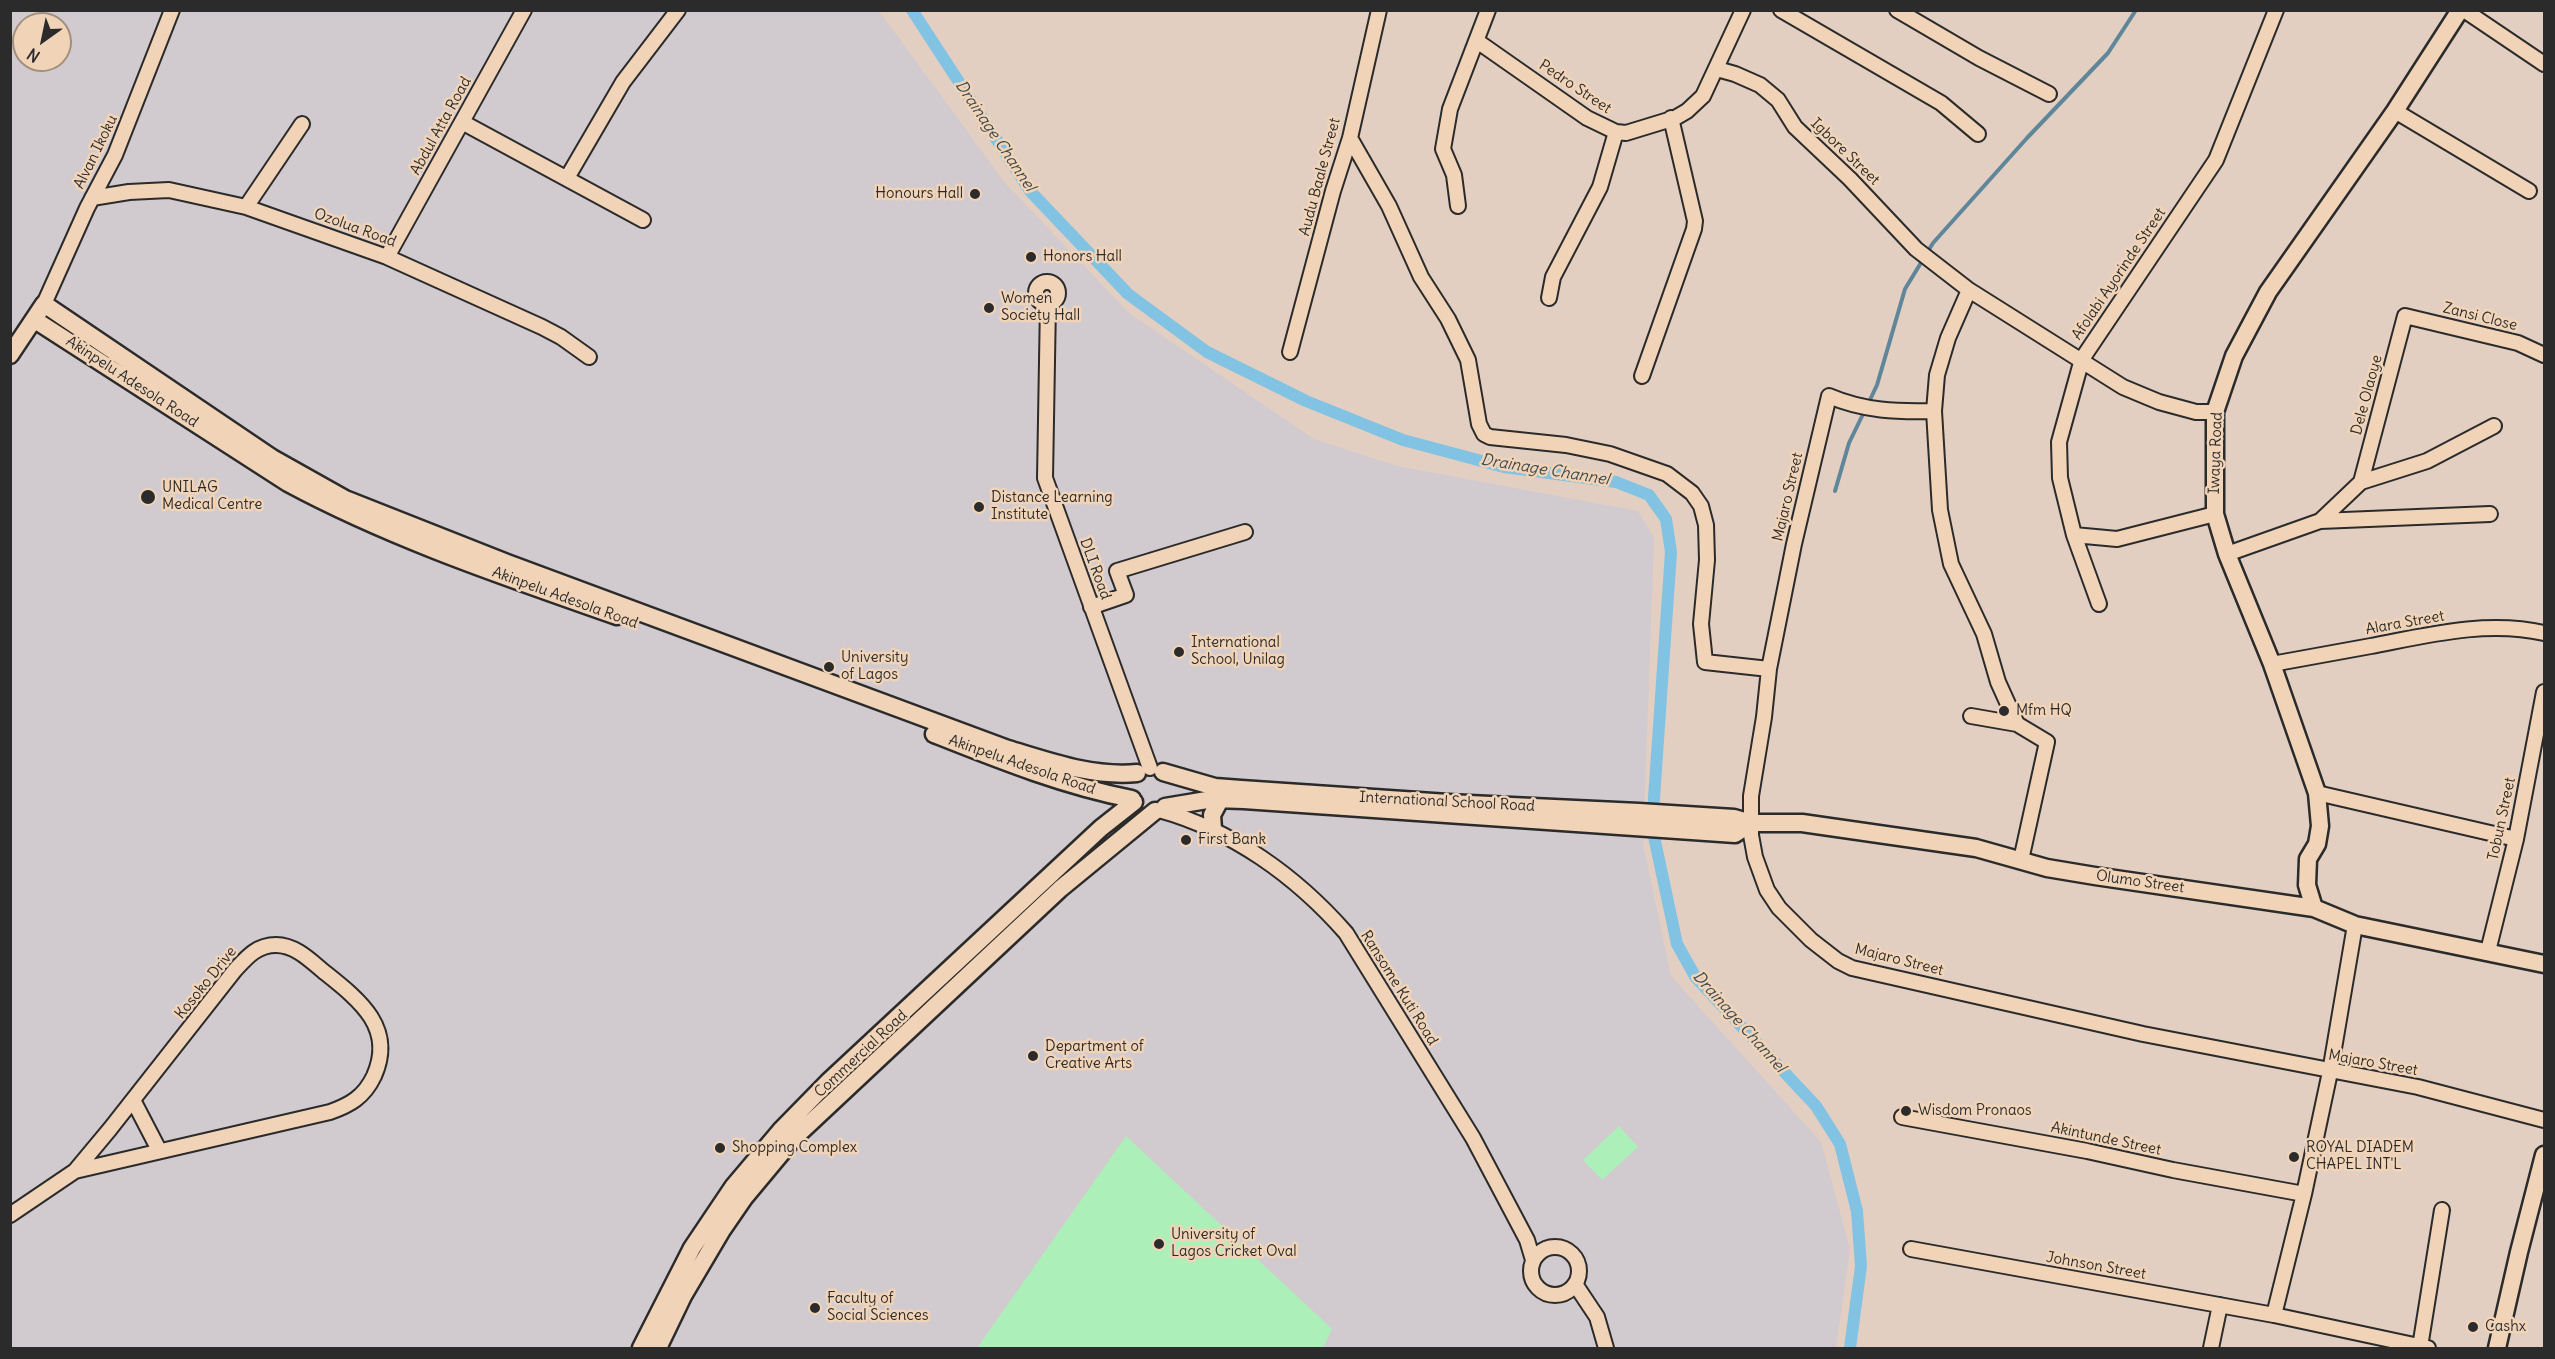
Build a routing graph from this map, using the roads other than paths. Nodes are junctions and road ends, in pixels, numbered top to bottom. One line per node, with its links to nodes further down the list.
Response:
1 (172, 10): 24 (street, Alvan Ikoku)
2 (524, 10): 17 (street, Abdul Atta Road)
3 (678, 10): 22 (street)
4 (1379, 10): 21 (street, Audu Baale Street)
5 (1488, 10): 11 (street)
6 (1743, 10): 13 (street, Pedro Street)
7 (1781, 10): 20 (street)
8 (1897, 10): 14 (street)
9 (2277, 10): 39 (street, Afolabi Ayorinde Street)
10 (2462, 10): 12 (street); 15 (street, Iwaya Road)
11 (1477, 40): 19 (street, Pedro Street); 25 (street)
12 (2544, 64)
13 (1717, 69): 16 (street, Pedro Street); 29 (street, Igbore Street)
14 (2049, 94)
15 (2395, 111): 23 (street); 42 (street, Iwaya Road)
16 (1671, 118): 19 (street, Pedro Street); 40 (street)
17 (462, 122): 22 (street); 28 (street, Abdul Atta Road)
18 (302, 124): 26 (street)
19 (1616, 132): 30 (street)
20 (1978, 134)
21 (1350, 138): 35 (street, Audu Baale Street); 55 (street)
22 (567, 178): 27 (street)
23 (2529, 192)
24 (92, 198): 26 (street, Ozolua Road); 32 (street, Alvan Ikoku)
25 (1458, 206)
26 (246, 207): 28 (street, Ozolua Road)
27 (643, 220)
28 (387, 257): 38 (street, Ozolua Road)
29 (1969, 290): 39 (street, Igbore Street); 41 (street)
30 (1548, 298)
31 (1048, 303): 52 (street, DLI Road)
32 (44, 304): 34 (street); 59 (street, Akinpelu Adesola Road)
33 (2405, 316): 37 (street, Zansi Close); 44 (street, Dele Olaoye)
34 (35, 320): 36 (street); 61 (street, Akinpelu Adesola Road)
35 (1290, 352)
36 (10, 355)
37 (2544, 355)
38 (588, 357)
39 (2082, 359): 42 (street, Igbore Street); 49 (street, Afolabi Ayorinde Street)
40 (1642, 376)
41 (1934, 411): 55 (street, Majaro Street); 58 (street)
42 (2215, 412): 45 (street, Iwaya Road)
43 (2494, 426): 44 (street)
44 (2361, 482): 47 (street)
45 (2215, 514): 49 (street); 50 (street, Iwaya Road)
46 (2490, 514): 47 (street)
47 (2320, 521): 50 (street)
48 (1245, 532): 52 (street)
49 (2074, 535): 51 (street, Afolabi Ayorinde Street)
50 (2227, 554): 54 (street, Iwaya Road)
51 (2098, 604)
52 (1091, 607): 59 (street, DLI Road)
53 (2544, 633): 54 (street, Alara Street)
54 (2272, 664): 60 (street, Iwaya Road)
55 (1769, 669): 65 (street, Majaro Street)
56 (2544, 692): 67 (street, Tobun Street)
57 (1971, 716): 58 (street)
58 (2017, 724): 68 (street)
59 (1150, 771): 61 (street); 63 (street); 64 (street, International School Road)
60 (2317, 793): 67 (street); 69 (street, Iwaya Road)
61 (1133, 800): 63 (street); 88 (street, Commercial Road)
62 (1220, 800): 63 (street, International School Road); 64 (street, International School Road); 66 (street)
63 (1160, 810): 66 (street, Ransome Kuti Road); 89 (street, Commercial Road)
64 (1639, 820): 65 (street, International School Road)
65 (1751, 823): 68 (street, Olumo Street); 73 (street, Majaro Street)
66 (1213, 829): 84 (street, Ransome Kuti Road)
67 (2516, 839): 71 (street, Tobun Street)
68 (2021, 861): 69 (street, Olumo Street)
69 (2314, 908): 70 (street, Olumo Street)
70 (2355, 926): 71 (street, Olumo Street); 73 (street)
71 (2488, 951): 72 (street, Olumo Street)
72 (2544, 964)
73 (2330, 1072): 76 (street, Majaro Street); 80 (street)
74 (133, 1101): 77 (street); 77 (street, Kosoko Drive); 79 (street, Kosoko Drive)
75 (1902, 1117): 80 (street, Akintunde Street)
76 (2544, 1120)
77 (159, 1150): 79 (street, Kosoko Drive)
78 (2544, 1155): 93 (street)
79 (75, 1171): 82 (street, Kosoko Drive)
80 (2304, 1194): 87 (street)
81 (2442, 1210): 92 (street)
82 (10, 1215)
83 (1911, 1249): 86 (street, Johnson Street)
84 (1533, 1260): 85 (street); 85 (street)
85 (1575, 1284): 90 (street)
86 (2220, 1305): 87 (street, Johnson Street); 91 (street)
87 (2274, 1315): 92 (street, Johnson Street)
88 (641, 1348)
89 (658, 1348)
90 (1605, 1348)
91 (2211, 1348)
92 (2424, 1348)
93 (2497, 1348)

